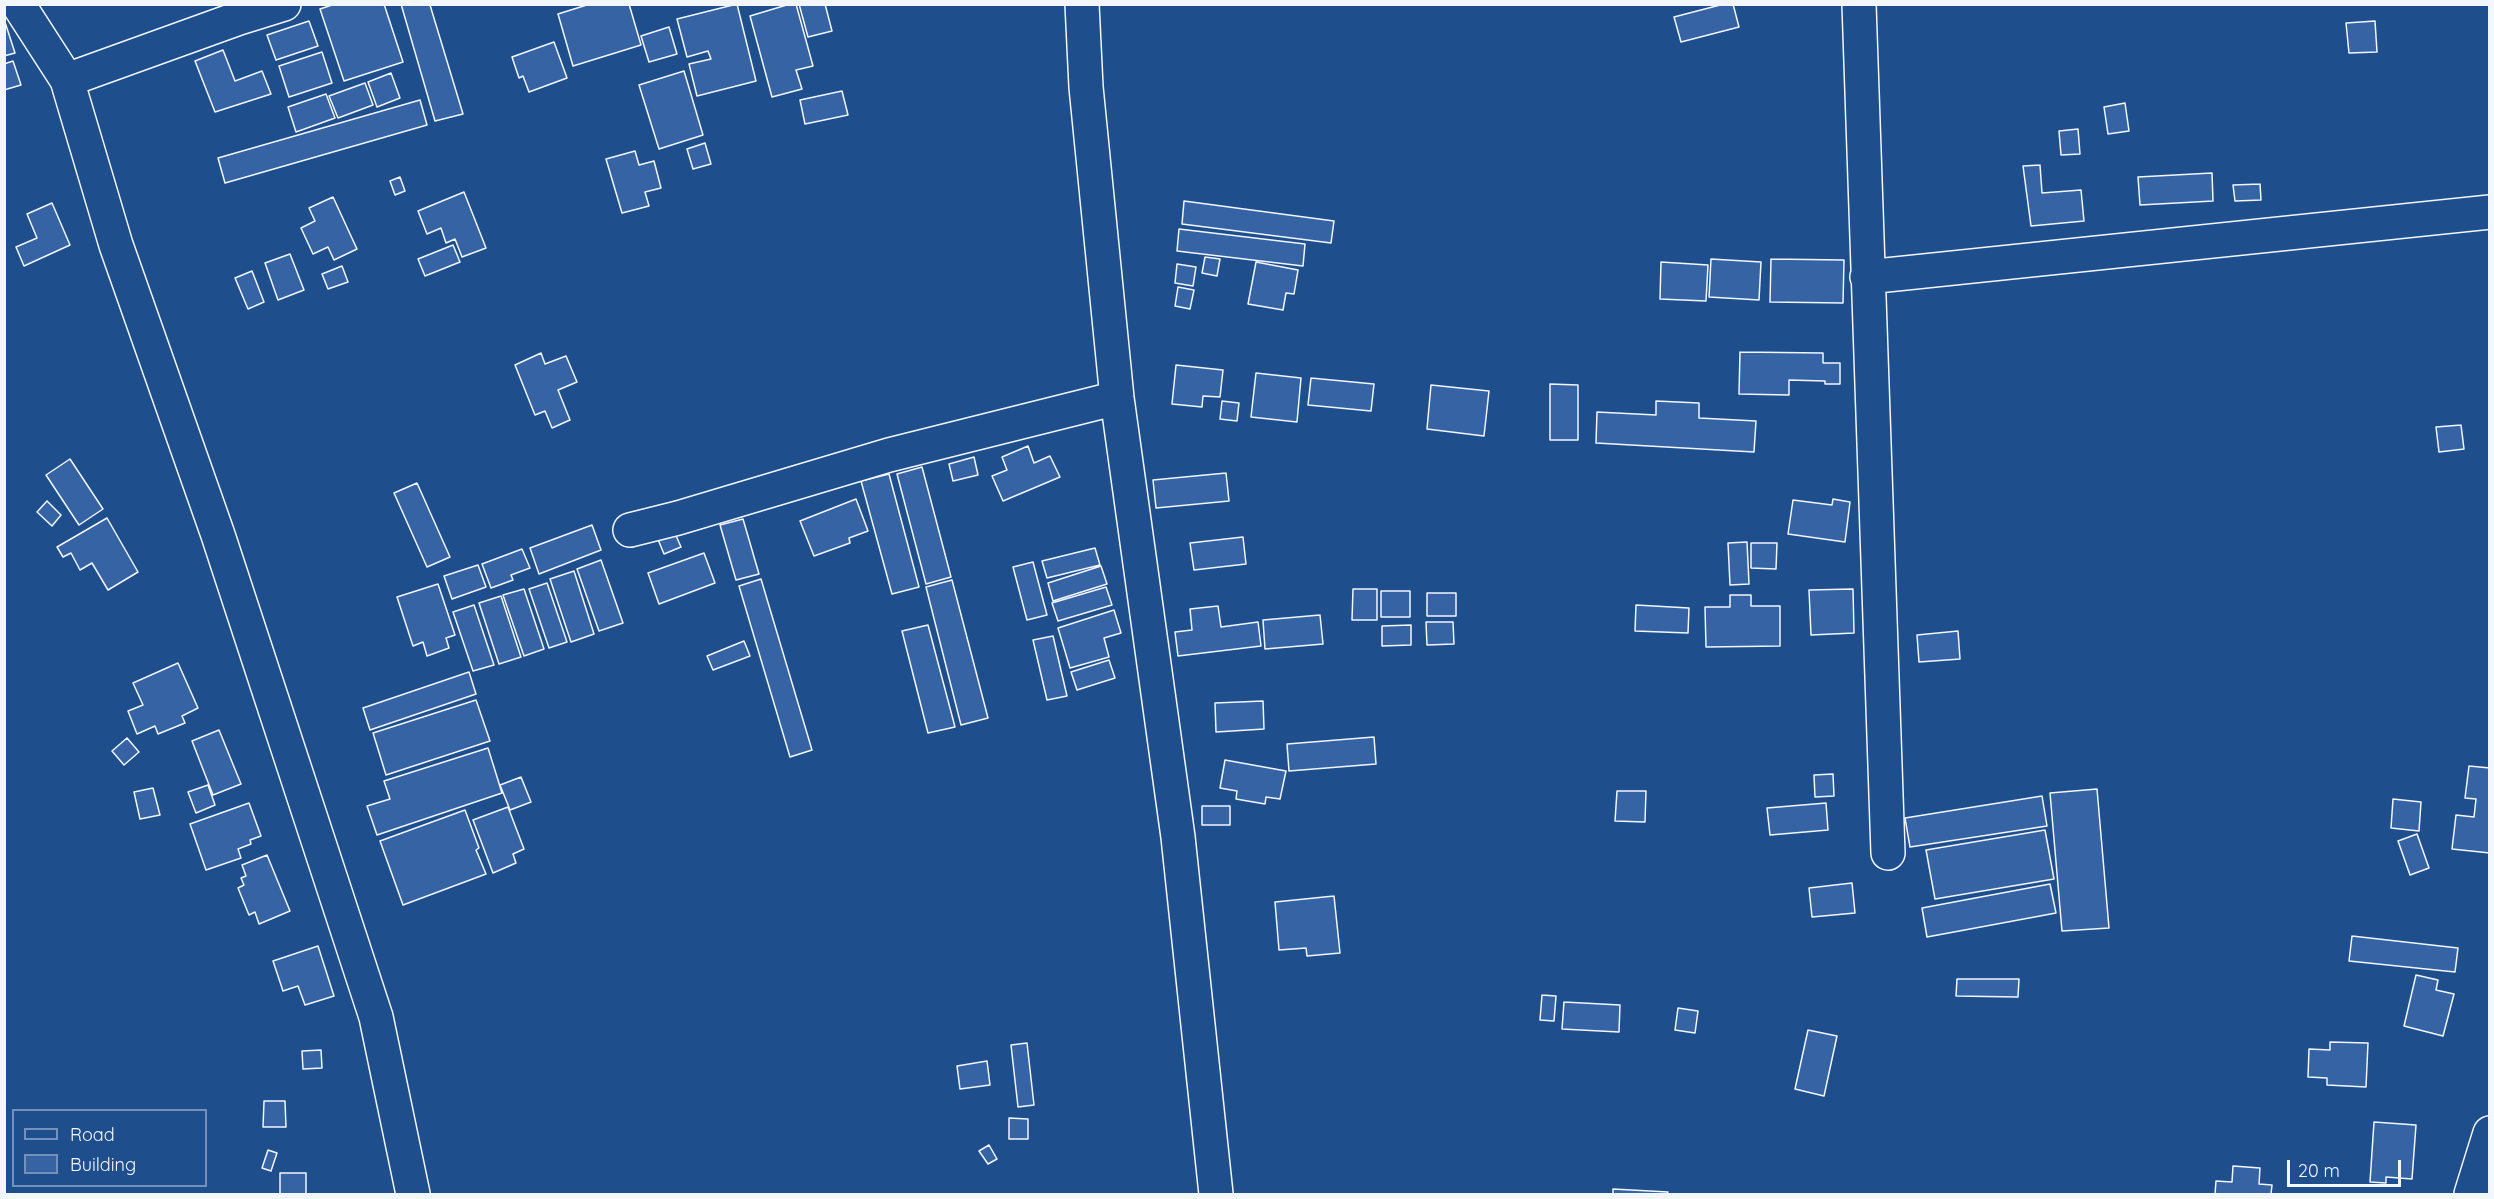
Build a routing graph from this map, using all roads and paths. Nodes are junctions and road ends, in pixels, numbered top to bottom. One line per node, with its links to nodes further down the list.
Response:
1 (18, 4): 5 (street)
2 (284, 4): 5 (street)
3 (1082, 4): 8 (street)
4 (1859, 4): 7 (street)
5 (67, 80): 12 (street)
6 (2490, 212): 7 (street)
7 (1867, 277): 10 (street)
8 (1118, 399): 9 (street); 13 (street)
9 (630, 530)
10 (1888, 853)
11 (2490, 1133): 14 (street)
12 (414, 1194)
13 (1216, 1194)
14 (2471, 1194)

